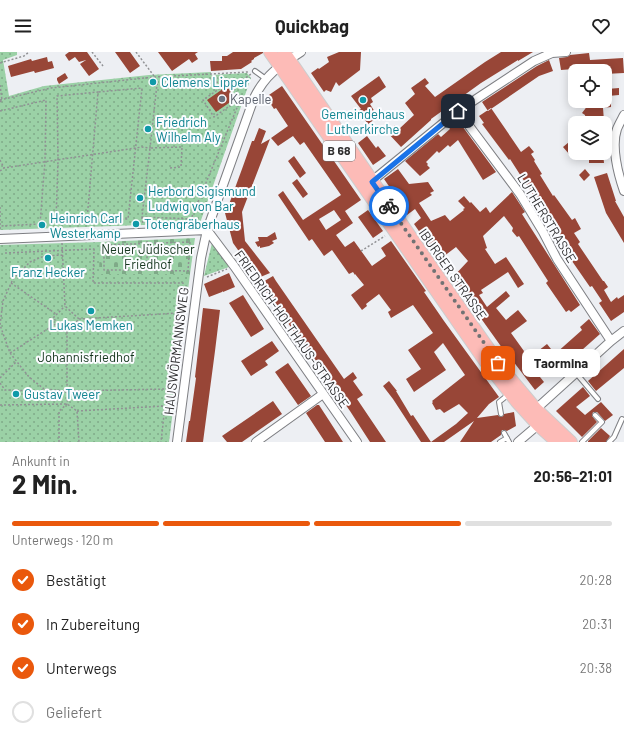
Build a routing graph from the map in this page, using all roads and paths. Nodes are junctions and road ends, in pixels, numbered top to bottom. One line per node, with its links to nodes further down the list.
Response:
1 (29, 52): 8 (path)
2 (92, 52): 9 (path)
3 (136, 52): 11 (path)
4 (270, 52): 7 (main road, IBURGER STRASSE / B 68)
5 (301, 52): 7 (street, HAUSWÖRMANNSWEG)
6 (566, 52): 20 (street)
7 (284, 59): 12 (street, HAUSWÖRMANNSWEG); 31 (main road, IBURGER STRASSE / B 68); 69 (main road, IBURGER STRASSE / B 68)
8 (0, 63)
9 (103, 66)
10 (255, 71): 12 (lane)
11 (154, 77): 15 (path); 18 (path)
12 (266, 79): 39 (street, HAUSWÖRMANNSWEG)
13 (229, 82): 15 (path); 17 (path); 23 (path)
14 (0, 85): 18 (path)
15 (233, 87): 17 (path)
16 (98, 92): 22 (path); 24 (path); 26 (path)
17 (241, 98): 34 (path)
18 (1, 100)
19 (0, 111): 27 (path)
20 (458, 111): 31 (street); 61 (street, LUTHERSTRASSE)
21 (624, 115): 32 (street)
22 (135, 148): 23 (path); 24 (path); 35 (path)
23 (150, 148): 29 (path); 34 (path)
24 (93, 154): 26 (path); 35 (path)
25 (0, 160): 28 (path)
26 (58, 160): 27 (path); 35 (path)
27 (46, 161): 28 (path); 37 (path)
28 (4, 168): 30 (path)
29 (170, 168)
30 (0, 171)
31 (372, 182): 73 (main road, IBURGER STRASSE / B 68)
32 (624, 191)
33 (0, 207): 37 (path)
34 (142, 217): 36 (path)
35 (87, 220)
36 (143, 225)
37 (0, 226): 38 (path)
38 (0, 230)
39 (207, 230): 42 (street); 49 (street, FRIEDRICH-HOLTHAUS-STRASSE); 51 (street, HAUSWÖRMANNSWEG)
40 (388, 234): 46 (path)
41 (147, 238): 44 (path)
42 (0, 239)
43 (62, 242): 45 (path)
44 (147, 244): 50 (path); 50 (path); 50 (path)
45 (63, 250): 47 (path); 48 (path); 54 (path)
46 (361, 251)
47 (6, 253)
48 (63, 255): 52 (path); 53 (path)
49 (234, 266): 51 (path); 68 (street, FRIEDRICH-HOLTHAUS-STRASSE)
50 (147, 270)
51 (197, 281): 55 (street, HAUSWÖRMANNSWEG)
52 (11, 283): 56 (path); 62 (path)
53 (65, 306): 56 (path); 57 (path)
54 (179, 313): 55 (path); 57 (path); 67 (path)
55 (193, 313): 84 (street, HAUSWÖRMANNSWEG)
56 (56, 314): 58 (path)
57 (79, 319): 60 (path)
58 (57, 323): 60 (path); 62 (path)
59 (624, 331): 61 (street)
60 (66, 332): 67 (path)
61 (611, 341): 64 (street)
62 (10, 353): 63 (path)
63 (17, 362): 65 (path); 67 (path)
64 (576, 373): 70 (lane); 73 (street)
65 (0, 378)
66 (0, 383): 67 (path)
67 (67, 391): 71 (path)
68 (323, 394): 85 (street); 86 (street, FRIEDRICH-HOLTHAUS-STRASSE)
69 (510, 394): 75 (lane); 78 (main road, IBURGER STRASSE / B 68)
70 (598, 399)
71 (67, 404): 72 (path); 74 (path); 81 (path)
72 (0, 405)
73 (536, 409): 78 (street); 90 (main road, IBURGER STRASSE / B 68)
74 (77, 411): 82 (path); 83 (path)
75 (501, 414)
76 (595, 415): 91 (lane)
77 (622, 419): 92 (lane)
78 (538, 425): 88 (street); 89 (main road, IBURGER STRASSE / B 68)
79 (504, 433): 80 (lane)
80 (508, 440): 87 (lane)
81 (59, 442)
82 (79, 442)
83 (161, 442)
84 (177, 442)
85 (256, 442)
86 (357, 442)
87 (500, 442)
88 (518, 442)
89 (557, 442)
90 (571, 442)
91 (582, 442)
92 (609, 442)

